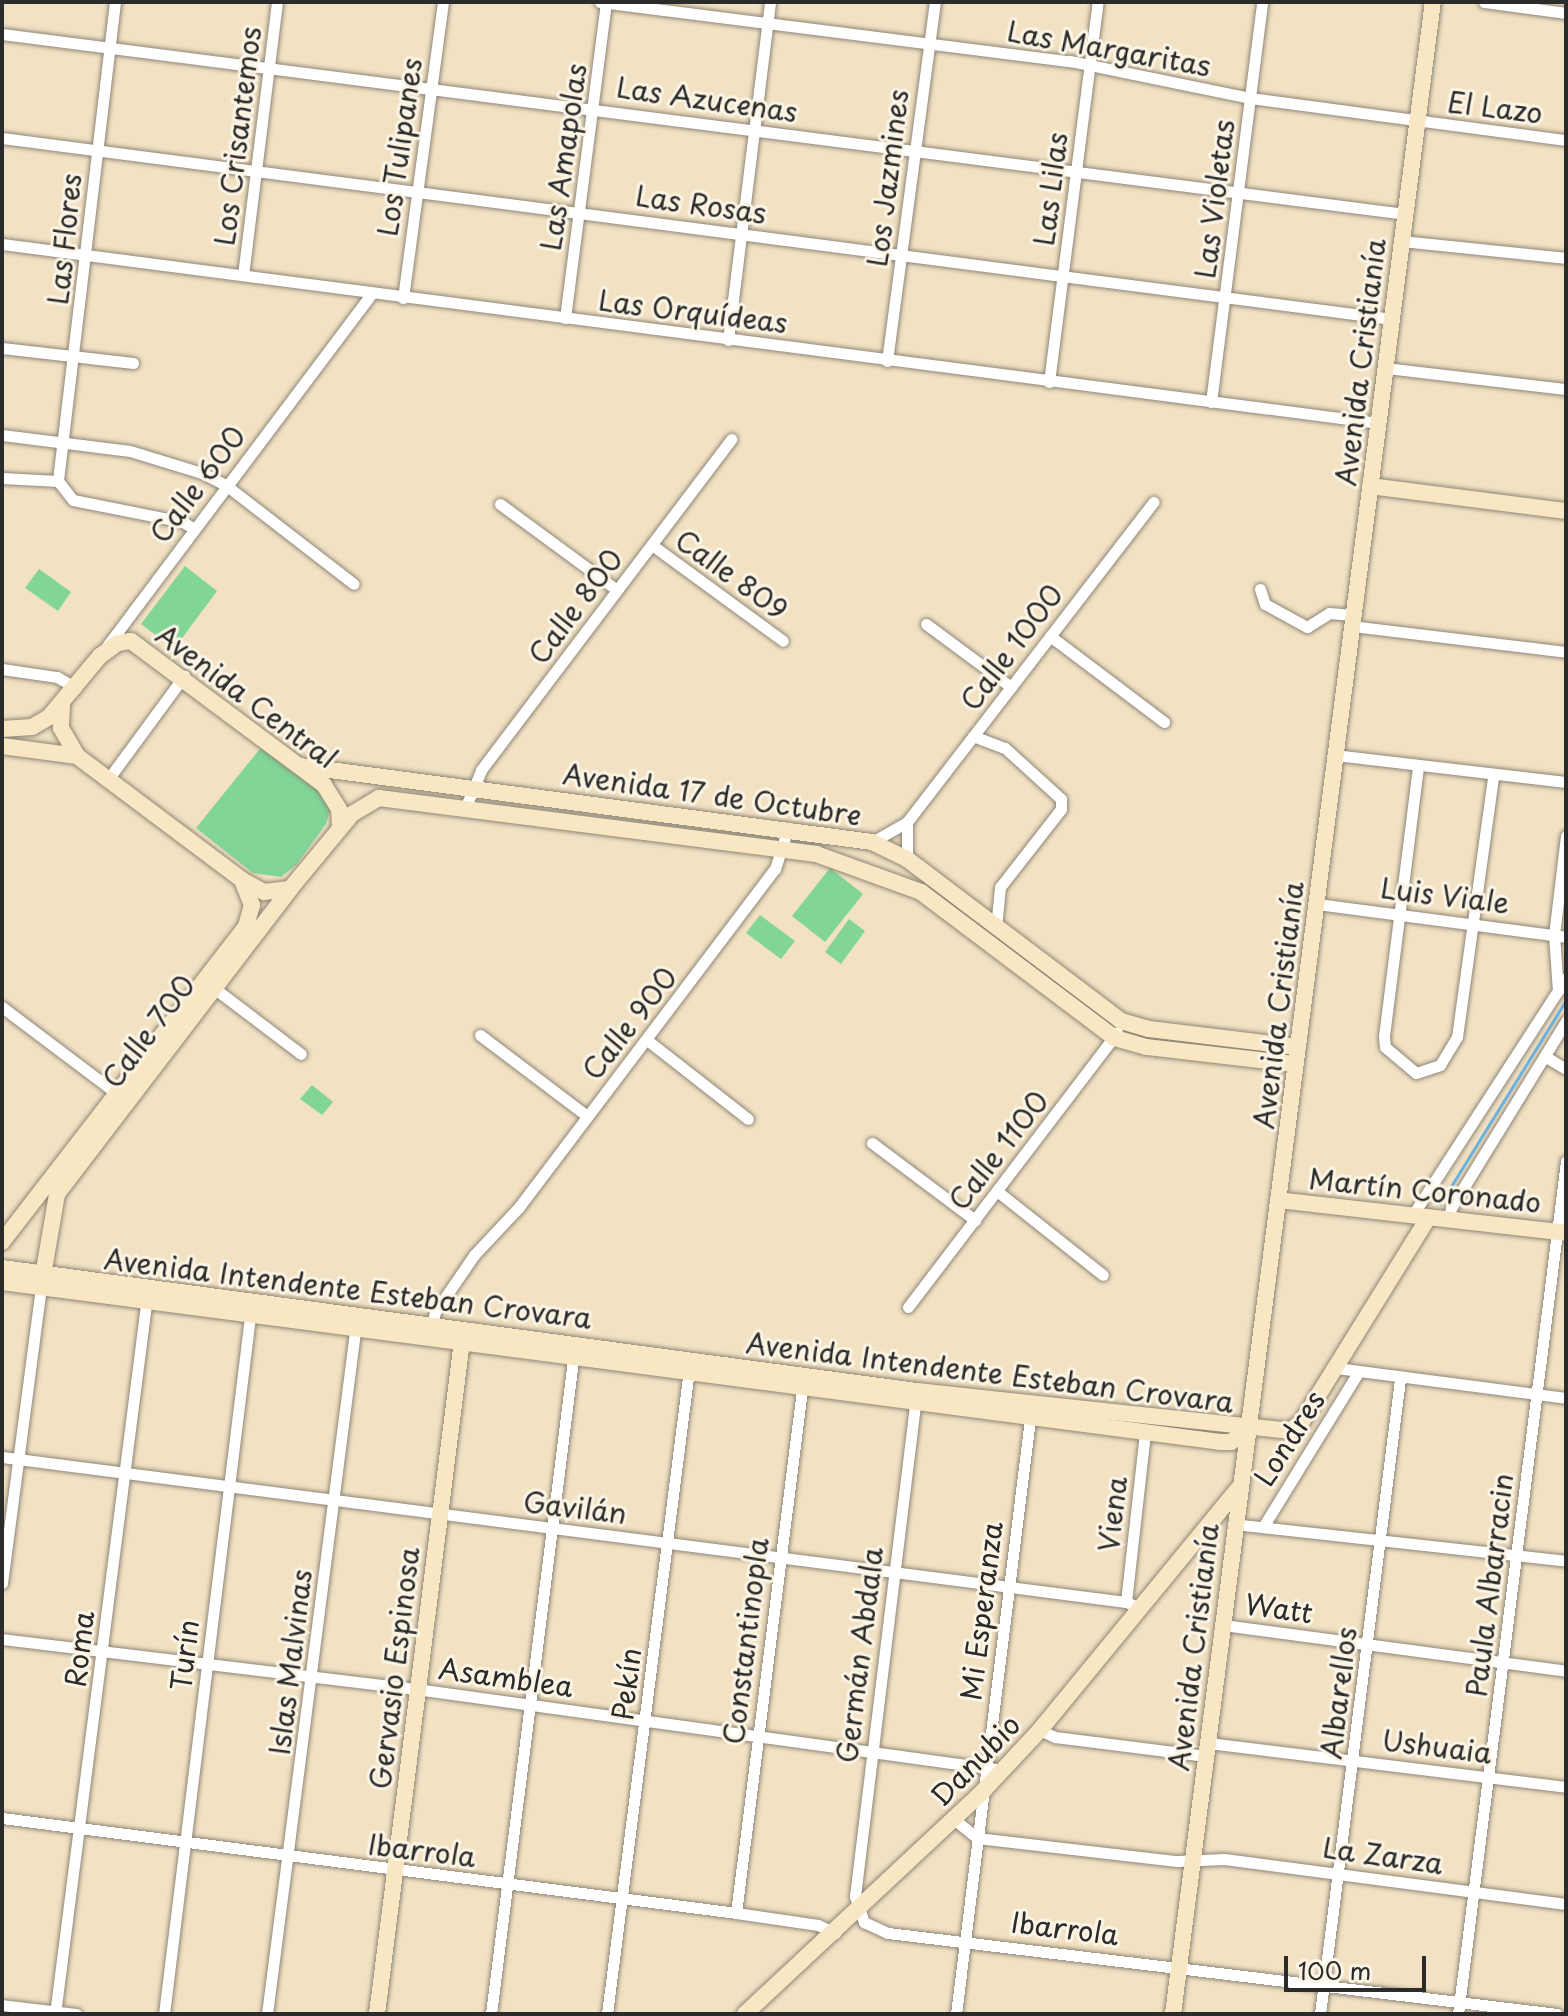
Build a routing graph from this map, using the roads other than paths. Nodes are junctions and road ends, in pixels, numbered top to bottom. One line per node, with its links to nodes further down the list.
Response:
1 (115, 2): 16 (street, Las Flores)
2 (277, 2): 18 (street, Los Crisantemos)
3 (443, 2): 19 (street, Los Tulipanes)
4 (600, 2): 5 (street, Las Margaritas)
5 (606, 2): 13 (street, Las Margaritas); 21 (street, Las Amapolas)
6 (770, 2): 13 (street)
7 (935, 2): 15 (street, Los Jazmines)
8 (1098, 2): 17 (street, Las Lilas)
9 (1262, 2): 20 (street, Las Violetas)
10 (1433, 2): 22 (main road, Avenida Cristianía)
11 (1484, 2): 12 (street)
12 (1566, 13)
13 (767, 23): 15 (street, Las Margaritas); 23 (street)
14 (2, 34): 16 (street, Las Azucenas)
15 (929, 43): 17 (street, Las Margaritas); 27 (street, Los Jazmines)
16 (109, 48): 18 (street, Las Azucenas); 26 (street, Las Flores)
17 (1091, 65): 20 (street, Las Margaritas); 29 (street, Las Lilas)
18 (269, 68): 19 (street, Las Azucenas); 28 (street, Los Crisantemos)
19 (432, 86): 21 (street, Las Azucenas); 30 (street, Los Tulipanes)
20 (1250, 98): 22 (street, Las Margaritas); 31 (street, Las Violetas)
21 (595, 108): 23 (street, Las Azucenas); 32 (street, Las Amapolas)
22 (1418, 122): 25 (street, El Lazo); 33 (main road, Avenida Cristianía)
23 (756, 129): 27 (street, Las Azucenas); 34 (street)
24 (2, 138): 26 (street, Las Rosas)
25 (1566, 140)
26 (98, 151): 28 (street, Las Rosas); 37 (street, Las Flores)
27 (915, 151): 29 (street, Las Azucenas); 38 (street, Los Jazmines)
28 (258, 170): 30 (street, Las Rosas); 40 (street, Los Crisantemos)
29 (1076, 172): 31 (street, Las Azucenas); 41 (street, Las Lilas)
30 (417, 190): 32 (street, Las Rosas); 44 (street, Los Tulipanes)
31 (1239, 191): 33 (street, Las Azucenas); 43 (street, Las Violetas)
32 (581, 210): 34 (street, Las Rosas); 45 (street, Las Amapolas)
33 (1405, 214): 35 (main road, Avenida Cristianía)
34 (740, 235): 38 (street, Las Rosas); 47 (street)
35 (1402, 241): 39 (street); 46 (main road, Avenida Cristianía)
36 (2, 244): 37 (street, Las Orquídeas)
37 (85, 253): 40 (street, Las Orquídeas); 49 (street, Las Flores)
38 (901, 256): 41 (street, Las Rosas); 50 (street, Los Jazmines)
39 (1566, 258)
40 (243, 275): 42 (street, Las Orquídeas)
41 (1063, 276): 43 (street, Las Rosas); 53 (street, Las Lilas)
42 (372, 293): 44 (street, Las Orquídeas); 62 (street, Calle 600)
43 (1225, 297): 46 (street, Las Rosas); 55 (street, Las Violetas)
44 (403, 298): 45 (street, Las Orquídeas)
45 (565, 318): 47 (street, Las Orquídeas)
46 (1392, 319): 52 (main road, Avenida Cristianía)
47 (728, 340): 50 (street, Las Orquídeas)
48 (2, 348): 49 (street)
49 (75, 357): 51 (street); 59 (street, Las Flores)
50 (887, 361): 53 (street, Las Orquídeas)
51 (133, 363)
52 (1386, 368): 54 (street); 56 (main road, Avenida Cristianía)
53 (1049, 382): 55 (street, Las Orquídeas)
54 (1566, 389)
55 (1211, 402): 56 (street, Las Orquídeas)
56 (1379, 423): 63 (main road, Avenida Cristianía)
57 (2, 435): 59 (street)
58 (731, 439): 68 (street, Calle 800)
59 (64, 443): 61 (street, Las Flores); 62 (street)
60 (2, 478): 61 (street)
61 (58, 481): 67 (street)
62 (227, 486): 67 (street, Calle 600); 69 (street)
63 (1370, 486): 66 (main road); 73 (main road, Avenida Cristianía)
64 (1153, 502): 75 (street, Calle 1000)
65 (500, 504): 71 (street)
66 (1566, 511)
67 (194, 529): 72 (street, Calle 600)
68 (652, 545): 71 (street, Calle 800); 76 (street, Calle 809)
69 (354, 584)
70 (1260, 589): 73 (street)
71 (617, 590): 96 (street, Calle 800)
72 (133, 611): 77 (street); 79 (street, Calle 600)
73 (1352, 620): 78 (street); 89 (main road, Avenida Cristianía)
74 (926, 624): 82 (street)
75 (1050, 636): 82 (street, Calle 1000); 85 (street)
76 (783, 641)
77 (141, 646): 79 (main road, Avenida Central); 81 (main road, Avenida Central)
78 (1566, 652)
79 (100, 656): 83 (main road, Calle 600)
80 (2, 669): 83 (street)
81 (184, 676): 91 (main road, Avenida Central); 94 (street)
82 (1011, 687): 87 (street, Calle 1000)
83 (76, 688): 84 (main road, Calle 600)
84 (62, 706): 86 (main road); 90 (main road)
85 (1164, 722)
86 (2, 729)
87 (973, 736): 98 (street, Calle 1000); 112 (street)
88 (2, 746): 90 (main road)
89 (1335, 755): 92 (street); 109 (main road, Avenida Cristianía)
90 (77, 756): 94 (main road)
91 (300, 766): 96 (main road, Avenida 17 de Octubre); 99 (main road, Avenida Central)
92 (1418, 767): 93 (street); 110 (street)
93 (1493, 777): 95 (street); 111 (street)
94 (109, 778): 106 (main road)
95 (1566, 782)
96 (471, 788): 97 (street, Calle 800); 100 (main road, Avenida 17 de Octubre)
97 (466, 806): 99 (main road, Avenida 17 de Octubre); 103 (main road, Avenida 17 de Octubre)
98 (907, 822): 102 (street, Calle 1000); 104 (street)
99 (340, 827): 107 (main road, Calle 700)
100 (788, 828): 102 (main road, Avenida 17 de Octubre); 103 (street, Calle 900)
101 (1566, 836): 113 (street)
102 (872, 842): 104 (main road, Avenida 17 de Octubre)
103 (783, 850): 108 (main road, Avenida 17 de Octubre); 122 (street, Calle 900)
104 (907, 859): 105 (main road, Avenida 17 de Octubre)
105 (931, 876): 108 (street); 112 (main road, Avenida 17 de Octubre)
106 (242, 880): 107 (main road); 115 (main road, Calle 700)
107 (290, 889): 115 (main road, Calle 700)
108 (921, 892): 121 (main road, Avenida 17 de Octubre)
109 (1317, 904): 110 (street, Luis Viale); 124 (main road, Avenida Cristianía)
110 (1401, 913): 111 (street, Luis Viale); 111 (street)
111 (1474, 923): 113 (street, Luis Viale)
112 (996, 928): 118 (main road, Avenida 17 de Octubre)
113 (1560, 936): 116 (street)
114 (1566, 978): 116 (street)
115 (208, 984): 123 (street); 127 (main road, Calle 700)
116 (1558, 991): 134 (street)
117 (2, 1007): 127 (street)
118 (1121, 1021): 121 (street, Calle 1100); 124 (main road, Avenida 17 de Octubre)
119 (1566, 1021): 125 (street)
120 (480, 1035): 128 (street)
121 (1115, 1038): 124 (main road, Avenida 17 de Octubre); 132 (street, Calle 1100)
122 (647, 1040): 128 (street, Calle 900); 129 (street)
123 (301, 1054)
124 (1296, 1055): 133 (main road, Avenida Cristianía)
125 (1546, 1057): 126 (street); 136 (street)
126 (1566, 1069)
127 (121, 1097): 138 (main road, Calle 700); 141 (main road, Calle 700)
128 (587, 1116): 147 (street, Calle 900)
129 (748, 1119)
130 (872, 1143): 135 (street)
131 (1566, 1161): 137 (street, Paula Albarracin)
132 (997, 1191): 135 (street, Calle 1100); 140 (street)
133 (1278, 1200): 134 (main road, Martín Coronado); 160 (main road, Avenida Cristianía)
134 (1420, 1217): 136 (main road, Martín Coronado); 151 (main road)
135 (975, 1220): 144 (street, Calle 1100)
136 (1449, 1220): 137 (main road, Martín Coronado)
137 (1560, 1232): 155 (street, Paula Albarracin)
138 (2, 1242)
139 (2, 1268): 141 (main road, Avenida Intendente Esteban Crovara)
140 (1103, 1275)
141 (42, 1280): 142 (main road, Avenida Intendente Esteban Crovara); 143 (main road, Avenida Intendente Esteban Crovara); 164 (street)
142 (2, 1282)
143 (147, 1295): 145 (main road, Avenida Intendente Esteban Crovara); 165 (street, Roma)
144 (908, 1307)
145 (251, 1308): 146 (main road, Avenida Intendente Esteban Crovara); 166 (street, Turín)
146 (356, 1321): 147 (main road, Avenida Intendente Esteban Crovara); 148 (main road, Avenida Intendente Esteban Crovara); 168 (street, Islas Malvinas)
147 (432, 1325): 148 (main road, Avenida Intendente Esteban Crovara)
148 (462, 1336): 149 (main road, Avenida Intendente Esteban Crovara); 169 (main road, Gervasio Espinosa)
149 (574, 1350): 150 (main road, Avenida Intendente Esteban Crovara); 173 (street)
150 (689, 1366): 154 (main road, Avenida Intendente Esteban Crovara); 175 (street, Pekín)
151 (1336, 1368): 152 (street); 159 (main road)
152 (1357, 1374): 153 (street); 162 (street, Londres)
153 (1400, 1379): 155 (street); 174 (street, Albarellos)
154 (803, 1381): 156 (main road, Avenida Intendente Esteban Crovara); 177 (street, Constantinopla)
155 (1537, 1394): 157 (street); 176 (street, Paula Albarracin)
156 (916, 1397): 158 (main road, Avenida Intendente Esteban Crovara); 179 (street, Germán Abdala)
157 (1566, 1398)
158 (1031, 1411): 160 (main road, Avenida Intendente Esteban Crovara); 161 (main road, Avenida Intendente Esteban Crovara); 181 (street, Mi Esperanza)
159 (1296, 1428): 160 (main road); 162 (street)
160 (1247, 1430): 161 (main road, Avenida Intendente Esteban Crovara); 167 (main road, Avenida Cristianía)
161 (1145, 1432): 182 (street, Viena)
162 (1317, 1438): 172 (street, Londres)
163 (2, 1457): 164 (street, Gavilán)
164 (16, 1459): 165 (street, Gavilán); 180 (street)
165 (123, 1472): 166 (street, Gavilán); 186 (street, Roma)
166 (228, 1487): 168 (street, Gavilán); 188 (street, Turín)
167 (1239, 1488): 170 (main road, Danubio); 171 (main road, Avenida Cristianía)
168 (335, 1500): 169 (street, Gavilán); 190 (street, Islas Malvinas)
169 (440, 1513): 173 (street, Gavilán); 191 (main road, Gervasio Espinosa)
170 (1213, 1514): 171 (main road); 182 (main road, Danubio)
171 (1234, 1521): 172 (street); 183 (main road, Avenida Cristianía)
172 (1263, 1527): 174 (street)
173 (552, 1528): 175 (street, Gavilán); 192 (street)
174 (1382, 1540): 176 (street); 185 (street, Albarellos)
175 (667, 1543): 177 (street, Gavilán); 193 (street, Pekín)
176 (1518, 1556): 178 (street); 187 (street, Paula Albarracin)
177 (780, 1558): 179 (street, Gavilán); 195 (street, Constantinopla)
178 (1566, 1561)
179 (893, 1573): 181 (street, Gavilán); 197 (street, Germán Abdala)
180 (2, 1583)
181 (1007, 1587): 182 (street, Gavilán); 199 (street, Mi Esperanza)
182 (1133, 1605): 194 (main road, Danubio)
183 (1223, 1625): 185 (street, Watt); 196 (main road, Avenida Cristianía)
184 (2, 1639): 186 (street, Asamblea)
185 (1369, 1645): 187 (street, Watt); 198 (street, Albarellos)
186 (103, 1652): 188 (street, Asamblea); 206 (street, Roma)
187 (1504, 1662): 189 (street, Watt); 201 (street, Paula Albarracin)
188 (207, 1666): 190 (street, Asamblea); 208 (street, Turín)
189 (1566, 1671)
190 (312, 1679): 191 (street, Asamblea); 209 (street, Islas Malvinas)
191 (416, 1689): 192 (street, Asamblea); 211 (main road, Gervasio Espinosa)
192 (529, 1704): 193 (street, Asamblea); 213 (street)
193 (645, 1721): 195 (street, Asamblea); 215 (street, Pekín)
194 (1040, 1730): 196 (street); 200 (main road, Danubio)
195 (757, 1736): 197 (street, Asamblea); 217 (street, Constantinopla)
196 (1207, 1750): 198 (street, Ushuaia); 210 (main road, Avenida Cristianía)
197 (872, 1752): 199 (street, Asamblea); 218 (street, Germán Abdala)
198 (1354, 1760): 201 (street, Ushuaia); 212 (street, Albarellos)
199 (985, 1766): 200 (street, Asamblea); 203 (street, Mi Esperanza)
200 (1002, 1770): 203 (main road, Danubio)
201 (1489, 1776): 202 (street, Ushuaia); 214 (street, Paula Albarracin)
202 (1566, 1787)
203 (983, 1791): 205 (main road, Danubio); 207 (street, Mi Esperanza)
204 (2, 1818): 206 (street, Ibarrola)
205 (955, 1820): 207 (street); 218 (main road, Danubio)
206 (80, 1828): 208 (street, Ibarrola); 225 (street, Roma)
207 (977, 1838): 210 (street); 220 (street, Mi Esperanza)
208 (185, 1843): 209 (street, Ibarrola); 227 (street, Turín)
209 (289, 1857): 211 (street, Ibarrola); 228 (street, Islas Malvinas)
210 (1193, 1860): 212 (street, La Zarza); 221 (main road, Avenida Cristianía)
211 (396, 1871): 213 (street, Ibarrola); 229 (main road, Gervasio Espinosa)
212 (1338, 1872): 214 (street, La Zarza); 222 (street, Albarellos)
213 (508, 1885): 215 (street, Ibarrola); 230 (street)
214 (1474, 1892): 216 (street, La Zarza); 223 (street, Paula Albarracin)
215 (622, 1900): 217 (street, Ibarrola); 231 (street, Pekín)
216 (1566, 1904)
217 (736, 1913): 219 (street, Ibarrola)
218 (859, 1913): 219 (main road, Danubio); 220 (street, Ibarrola)
219 (835, 1933): 232 (main road, Danubio)
220 (965, 1940): 221 (street, Ibarrola); 233 (street, Mi Esperanza)
221 (1178, 1966): 222 (street, Ibarrola); 234 (main road, Avenida Cristianía)
222 (1324, 1984): 223 (street, Ibarrola); 235 (street, Albarellos)
223 (1460, 2001): 236 (street, Paula Albarracin); 237 (street, Ibarrola)
224 (2, 2005): 225 (street)
225 (55, 2013): 226 (street)
226 (76, 2014)
227 (164, 2014)
228 (267, 2014)
229 (377, 2014)
230 (491, 2014)
231 (607, 2014)
232 (745, 2014)
233 (956, 2014)
234 (1173, 2014)
235 (1320, 2014)
236 (1458, 2014)
237 (1557, 2014)

